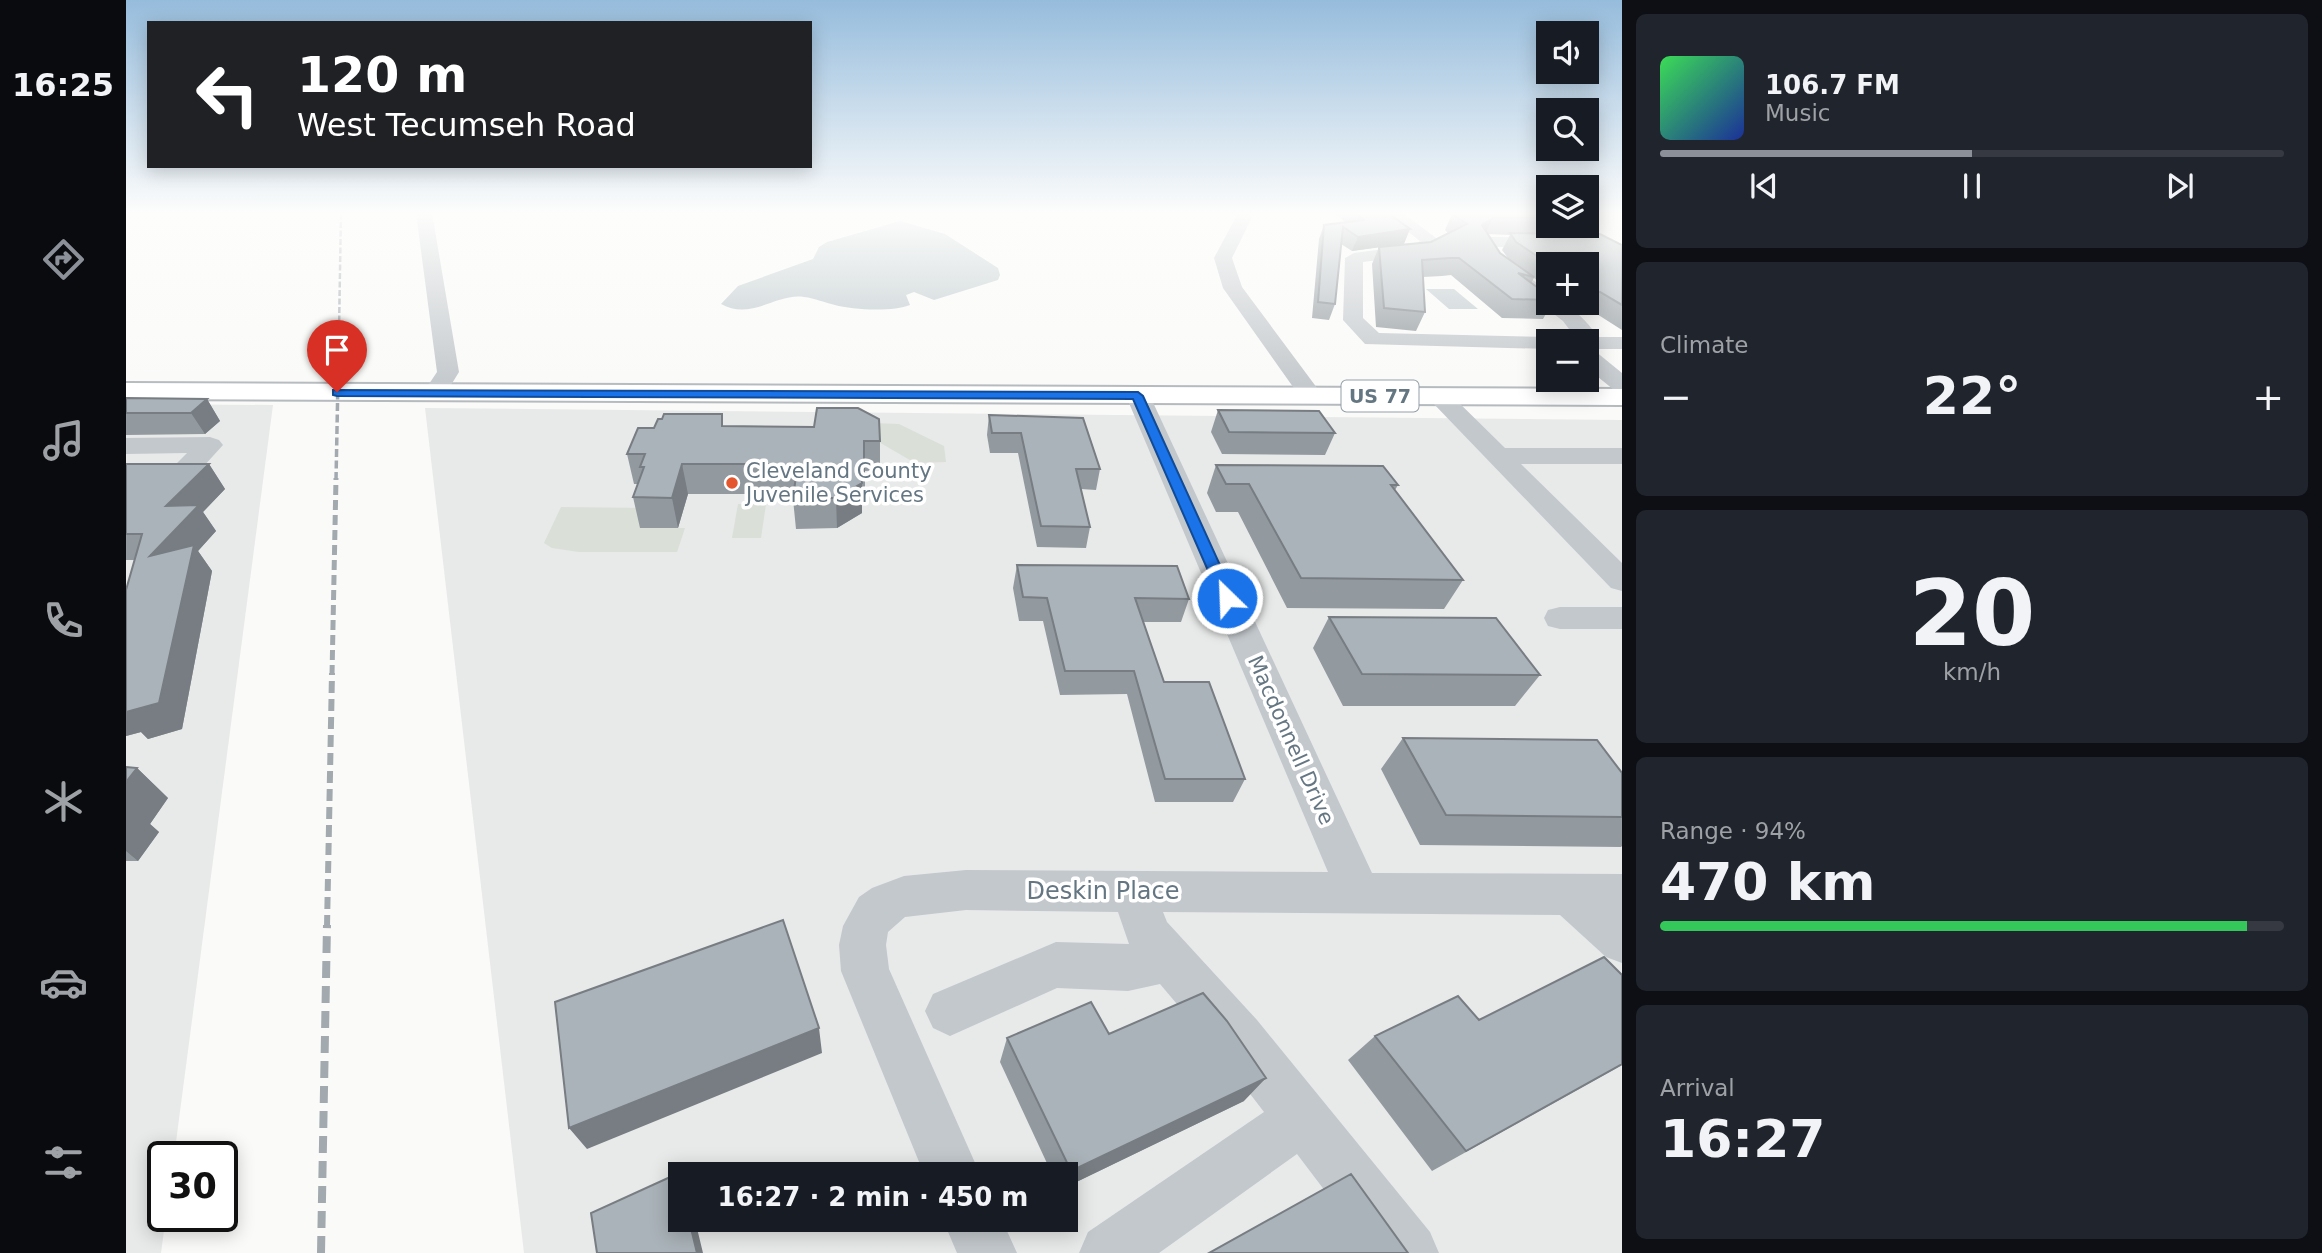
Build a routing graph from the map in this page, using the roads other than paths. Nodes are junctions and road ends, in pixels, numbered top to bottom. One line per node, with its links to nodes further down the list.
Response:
1 (433, 271): 14 (street)
2 (1227, 271): 16 (street)
3 (1354, 271): 8 (street)
4 (1509, 271): 5 (street)
5 (1536, 292)
6 (1567, 315): 7 (street)
7 (1581, 329)
8 (1536, 343)
9 (1599, 343): 10 (street)
10 (1622, 343)
11 (1599, 366): 12 (street)
12 (1622, 385)
13 (126, 391): 14 (main road, US 77)
14 (435, 393): 15 (main road, US 77)
15 (1138, 396): 16 (main road, US 77); 27 (street, Macdonnell Drive)
16 (1311, 396): 17 (main road, US 77)
17 (1440, 397): 18 (main road, US 77); 20 (street)
18 (1622, 397)
19 (126, 446): 22 (street)
20 (1498, 456): 21 (street); 23 (street)
21 (1622, 456)
22 (126, 473)
23 (1622, 582)
24 (1560, 618): 25 (street)
25 (1622, 618)
26 (1134, 891): 27 (street, Deskin Place); 31 (street); 34 (street, Deskin Place)
27 (1359, 893): 28 (street, Deskin Place)
28 (1571, 895): 29 (street, Deskin Place); 30 (street)
29 (1622, 895)
30 (1622, 941)
31 (1170, 959): 32 (street); 33 (street)
32 (950, 1011)
33 (1302, 1118): 37 (lane); 38 (street)
34 (947, 1162)
35 (977, 1232): 36 (street)
36 (986, 1253)
37 (1109, 1253)
38 (1409, 1253)

